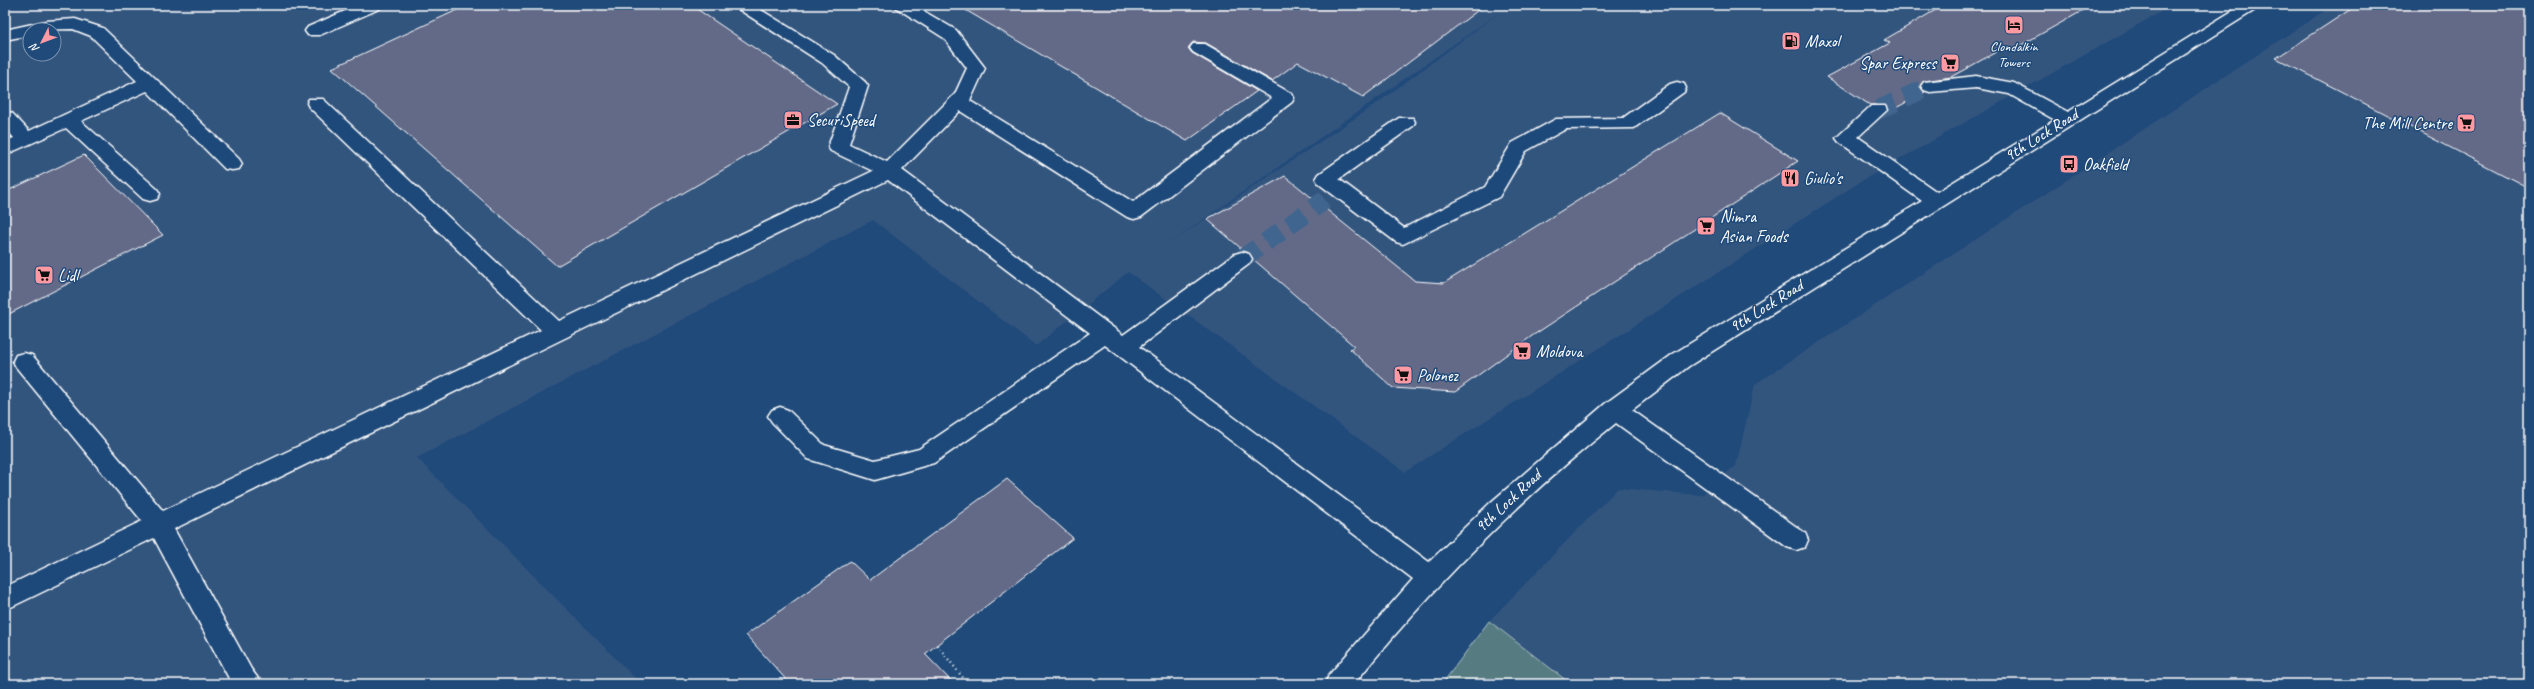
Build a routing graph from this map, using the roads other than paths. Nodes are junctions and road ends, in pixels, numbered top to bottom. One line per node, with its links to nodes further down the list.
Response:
1 (373, 5): 5 (street)
2 (740, 5): 21 (street)
3 (901, 5): 11 (street)
4 (2254, 5): 15 (street, 9th Lock Road)
5 (314, 31)
6 (5, 35): 8 (street)
7 (1199, 48): 11 (street)
8 (149, 83): 16 (street); 20 (street)
9 (1930, 86): 15 (street)
10 (1677, 88): 17 (street)
11 (958, 102): 21 (street)
12 (316, 103): 25 (street)
13 (1878, 110): 23 (street)
14 (5, 117): 18 (street)
15 (2067, 119): 23 (street, 9th Lock Road)
16 (67, 120): 18 (street); 22 (street)
17 (1406, 122)
18 (26, 139): 19 (street)
19 (5, 148)
20 (232, 164)
21 (890, 171): 25 (street); 26 (street)
22 (150, 194)
23 (1936, 201): 28 (street, 9th Lock Road)
24 (1242, 259): 26 (street)
25 (557, 332): 30 (street)
26 (1115, 340): 29 (street); 32 (street)
27 (24, 361): 30 (street)
28 (1614, 409): 31 (street); 32 (street, 9th Lock Road)
29 (780, 416)
30 (158, 524): 33 (street); 34 (street)
31 (1796, 540)
32 (1429, 577): 35 (street, 9th Lock Road)
33 (5, 599)
34 (248, 684)
35 (1338, 684)

